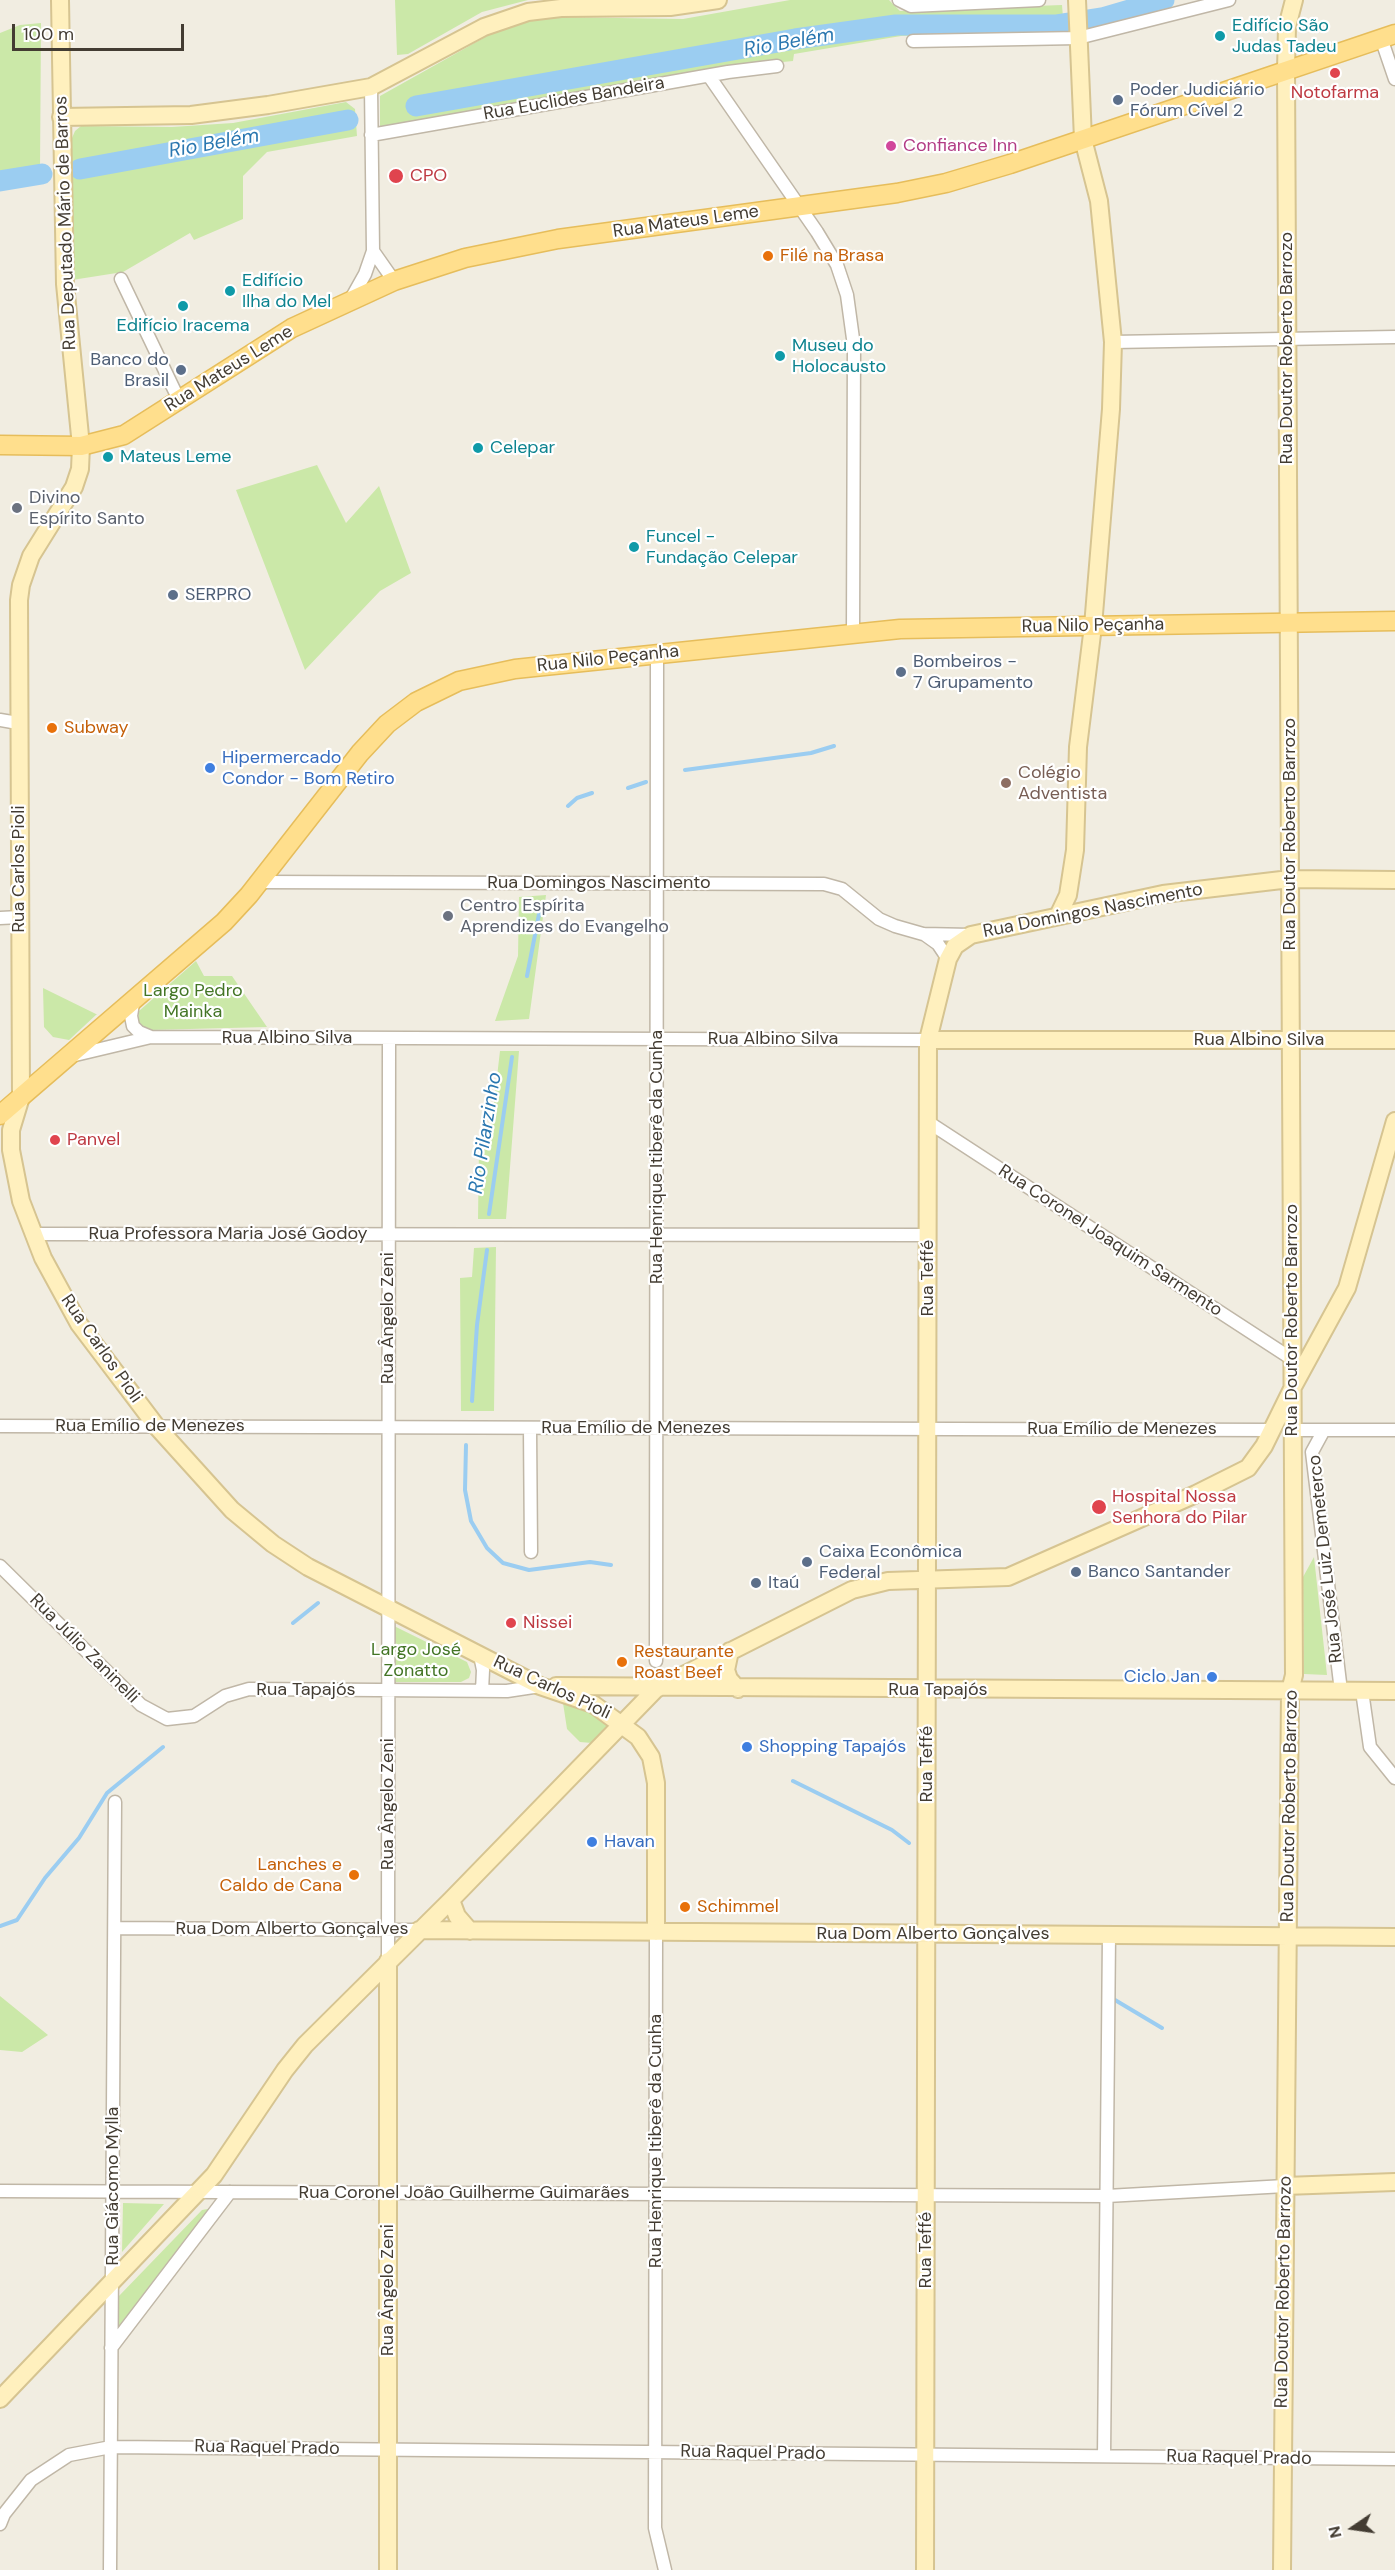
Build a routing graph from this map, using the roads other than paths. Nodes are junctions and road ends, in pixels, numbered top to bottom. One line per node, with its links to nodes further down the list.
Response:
1 (60, 0): 16 (main road, Rua Deputado Mário de Barros)
2 (718, 0): 15 (main road)
3 (1039, 0): 6 (street)
4 (1228, 0): 8 (street)
5 (1294, 0): 12 (main road, Rua Doutor Roberto Barrozo)
6 (900, 1)
7 (1078, 6): 8 (main road)
8 (1078, 34): 10 (street); 18 (main road)
9 (1388, 36): 12 (main road, Rua Mateus Leme); 14 (street)
10 (913, 41)
11 (777, 66): 13 (street, Rua Euclides Bandeira)
12 (1286, 70): 18 (main road, Rua Mateus Leme); 25 (main road, Rua Doutor Roberto Barrozo)
13 (709, 76): 17 (street, Rua Euclides Bandeira); 19 (street)
14 (1395, 79)
15 (371, 87): 16 (main road); 17 (street)
16 (62, 117): 29 (main road, Rua Deputado Mário de Barros)
17 (371, 135): 20 (street)
18 (1083, 140): 19 (main road, Rua Mateus Leme); 26 (main road)
19 (800, 206): 22 (main road, Rua Mateus Leme); 33 (street)
20 (373, 251): 22 (street); 23 (street)
21 (121, 279): 27 (street)
22 (394, 281): 23 (main road, Rua Mateus Leme)
23 (351, 299): 27 (main road, Rua Mateus Leme)
24 (1395, 337): 25 (street)
25 (1287, 339): 26 (street); 31 (main road, Rua Doutor Roberto Barrozo)
26 (1113, 342): 32 (main road)
27 (179, 400): 29 (main road, Rua Mateus Leme)
28 (0, 445): 29 (main road, Rua Mateus Leme)
29 (81, 446): 36 (main road, Rua Carlos Pioli)
30 (1395, 621): 31 (main road, Rua Nilo Peçanha)
31 (1289, 624): 32 (main road, Rua Nilo Peçanha); 38 (main road, Rua Doutor Roberto Barrozo)
32 (1093, 626): 33 (main road, Rua Nilo Peçanha); 37 (main road)
33 (854, 632): 34 (main road, Rua Nilo Peçanha)
34 (657, 653): 40 (main road, Rua Nilo Peçanha); 41 (street, Rua Henrique Itiberê da Cunha)
35 (0, 720): 36 (street)
36 (18, 723): 44 (main road, Rua Carlos Pioli)
37 (1075, 850): 42 (main road); 43 (main road)
38 (1290, 879): 39 (main road, Rua Domingos Nascimento); 42 (main road, Rua Domingos Nascimento); 54 (main road, Rua Doutor Roberto Barrozo)
39 (1395, 880)
40 (260, 882): 41 (street, Rua Domingos Nascimento); 49 (main road, Rua Nilo Peçanha)
41 (657, 883): 46 (street, Rua Domingos Nascimento); 52 (street, Rua Henrique Itiberê da Cunha)
42 (1086, 910): 43 (main road, Rua Domingos Nascimento)
43 (1058, 916): 47 (main road, Rua Domingos Nascimento)
44 (20, 917): 45 (street); 57 (main road, Rua Carlos Pioli)
45 (0, 918)
46 (923, 934): 47 (street, Rua Domingos Nascimento); 48 (street, Rua Domingos Nascimento)
47 (971, 936): 48 (main road, Rua Domingos Nascimento)
48 (948, 959): 53 (main road, Rua Teffé)
49 (133, 1003): 50 (street); 56 (main road, Rua Nilo Peçanha)
50 (151, 1037): 51 (street, Rua Albino Silva); 56 (street, Rua Albino Silva)
51 (388, 1038): 52 (street, Rua Albino Silva); 64 (street, Rua Ângelo Zeni)
52 (657, 1039): 53 (street, Rua Albino Silva); 65 (street, Rua Henrique Itiberê da Cunha)
53 (928, 1040): 54 (main road, Rua Albino Silva); 60 (main road, Rua Teffé)
54 (1291, 1040): 55 (main road, Rua Albino Silva); 68 (main road, Rua Doutor Roberto Barrozo)
55 (1395, 1040)
56 (70, 1057): 57 (main road, Rua Nilo Peçanha)
57 (21, 1097): 58 (main road, Rua Nilo Peçanha); 62 (main road, Rua Carlos Pioli)
58 (0, 1115)
59 (1395, 1121): 67 (main road)
60 (928, 1122): 66 (main road, Rua Teffé); 68 (street, Rua Coronel Joaquim Sarmento)
61 (0, 1166): 62 (main road)
62 (16, 1186): 63 (main road, Rua Carlos Pioli)
63 (32, 1234): 64 (street, Rua Professora Maria José Godoy); 71 (main road, Rua Carlos Pioli)
64 (388, 1235): 65 (street, Rua Professora Maria José Godoy); 72 (street, Rua Ângelo Zeni)
65 (657, 1235): 66 (street, Rua Professora Maria José Godoy); 74 (street, Rua Henrique Itiberê da Cunha)
66 (928, 1235): 75 (main road, Rua Teffé)
67 (1311, 1354): 68 (main road); 69 (main road)
68 (1292, 1359): 69 (main road, Rua Doutor Roberto Barrozo)
69 (1293, 1387): 76 (main road); 77 (main road, Rua Doutor Roberto Barrozo)
70 (0, 1426): 71 (street, Rua Emílio de Menezes)
71 (157, 1426): 72 (street, Rua Emílio de Menezes); 84 (main road, Rua Carlos Pioli)
72 (388, 1427): 73 (street, Rua Emílio de Menezes); 84 (street, Rua Ângelo Zeni)
73 (530, 1428): 74 (street, Rua Emílio de Menezes); 81 (street)
74 (657, 1428): 75 (street, Rua Emílio de Menezes); 87 (street, Rua Henrique Itiberê da Cunha)
75 (927, 1429): 76 (street, Rua Emílio de Menezes); 83 (main road, Rua Teffé)
76 (1272, 1430): 80 (main road); 83 (main road)
77 (1293, 1430): 78 (street); 80 (main road, Rua Doutor Roberto Barrozo)
78 (1323, 1430): 79 (street); 95 (street, Rua José Luiz Demeterco)
79 (1395, 1430)
80 (1293, 1453): 94 (main road, Rua Doutor Roberto Barrozo)
81 (531, 1552)
82 (0, 1566): 98 (street, Rua Júlio Zaninelli)
83 (927, 1579): 85 (main road); 91 (main road, Rua Teffé)
84 (388, 1608): 86 (main road, Rua Carlos Pioli); 92 (street, Rua Ângelo Zeni)
85 (730, 1651): 89 (main road); 90 (main road)
86 (480, 1655): 88 (main road, Rua Carlos Pioli); 93 (street)
87 (656, 1661)
88 (540, 1686): 89 (main road, Rua Tapajós); 93 (street, Rua Tapajós); 99 (main road, Rua Carlos Pioli)
89 (656, 1689): 90 (main road, Rua Tapajós); 99 (main road)
90 (738, 1689): 91 (main road, Rua Tapajós)
91 (927, 1689): 94 (main road, Rua Tapajós); 108 (main road, Rua Teffé)
92 (388, 1690): 93 (street, Rua Tapajós); 98 (street, Rua Tapajós); 104 (street, Rua Ângelo Zeni)
93 (482, 1691)
94 (1290, 1691): 95 (main road, Rua Tapajós); 110 (main road, Rua Doutor Roberto Barrozo)
95 (1341, 1691): 96 (main road, Rua Tapajós)
96 (1362, 1691): 97 (main road, Rua Tapajós); 100 (street)
97 (1395, 1691)
98 (175, 1720)
99 (622, 1723): 102 (main road); 107 (main road, Rua Henrique Itiberê da Cunha)
100 (1395, 1778)
101 (116, 1802): 103 (street, Rua Giácomo Mylla)
102 (451, 1900): 105 (main road); 106 (main road)
103 (114, 1928): 104 (street, Rua Dom Alberto Gonçalves); 116 (street, Rua Giácomo Mylla)
104 (388, 1930): 105 (street, Rua Dom Alberto Gonçalves); 112 (street, Rua Ângelo Zeni)
105 (420, 1930): 106 (main road, Rua Dom Alberto Gonçalves); 112 (main road)
106 (470, 1930): 107 (main road, Rua Dom Alberto Gonçalves)
107 (656, 1932): 108 (main road, Rua Dom Alberto Gonçalves); 120 (street, Rua Henrique Itiberê da Cunha)
108 (927, 1934): 109 (main road, Rua Dom Alberto Gonçalves); 121 (main road, Rua Teffé)
109 (1109, 1935): 110 (main road, Rua Dom Alberto Gonçalves); 122 (street)
110 (1287, 1936): 111 (main road, Rua Dom Alberto Gonçalves); 114 (main road, Rua Doutor Roberto Barrozo)
111 (1395, 1937)
112 (388, 1961): 117 (main road); 119 (main road, Rua Ângelo Zeni)
113 (1395, 2182): 114 (main road, Rua Coronel João Guilherme Guimarães)
114 (1285, 2186): 122 (street, Rua Coronel João Guilherme Guimarães); 131 (main road, Rua Doutor Roberto Barrozo)
115 (0, 2191): 116 (street, Rua Coronel João Guilherme Guimarães)
116 (113, 2191): 117 (street, Rua Coronel João Guilherme Guimarães); 123 (street, Rua Giácomo Mylla)
117 (200, 2192): 118 (street, Rua Coronel João Guilherme Guimarães); 123 (main road)
118 (230, 2192): 119 (street, Rua Coronel João Guilherme Guimarães); 124 (street)
119 (388, 2192): 120 (street, Rua Coronel João Guilherme Guimarães); 127 (main road, Rua Ângelo Zeni)
120 (656, 2194): 121 (street, Rua Coronel João Guilherme Guimarães); 128 (street, Rua Henrique Itiberê da Cunha)
121 (926, 2195): 122 (street, Rua Coronel João Guilherme Guimarães); 129 (main road, Rua Teffé)
122 (1107, 2196): 130 (street)
123 (112, 2284): 124 (street, Rua Giácomo Mylla); 125 (main road)
124 (111, 2348): 126 (street, Rua Giácomo Mylla)
125 (0, 2399)
126 (111, 2447): 127 (street, Rua Raquel Prado); 133 (street, Rua Raquel Prado); 134 (street, Rua Giácomo Mylla)
127 (388, 2450): 128 (street, Rua Raquel Prado); 135 (main road, Rua Ângelo Zeni)
128 (655, 2452): 129 (street, Rua Raquel Prado); 136 (street, Rua Henrique Itiberê da Cunha)
129 (926, 2454): 130 (street, Rua Raquel Prado); 137 (main road, Rua Teffé)
130 (1104, 2456): 131 (street, Rua Raquel Prado)
131 (1283, 2458): 132 (street, Rua Raquel Prado); 138 (main road, Rua Doutor Roberto Barrozo)
132 (1395, 2459)
133 (0, 2524)
134 (110, 2570)
135 (388, 2570)
136 (665, 2570)
137 (925, 2570)
138 (1282, 2570)

